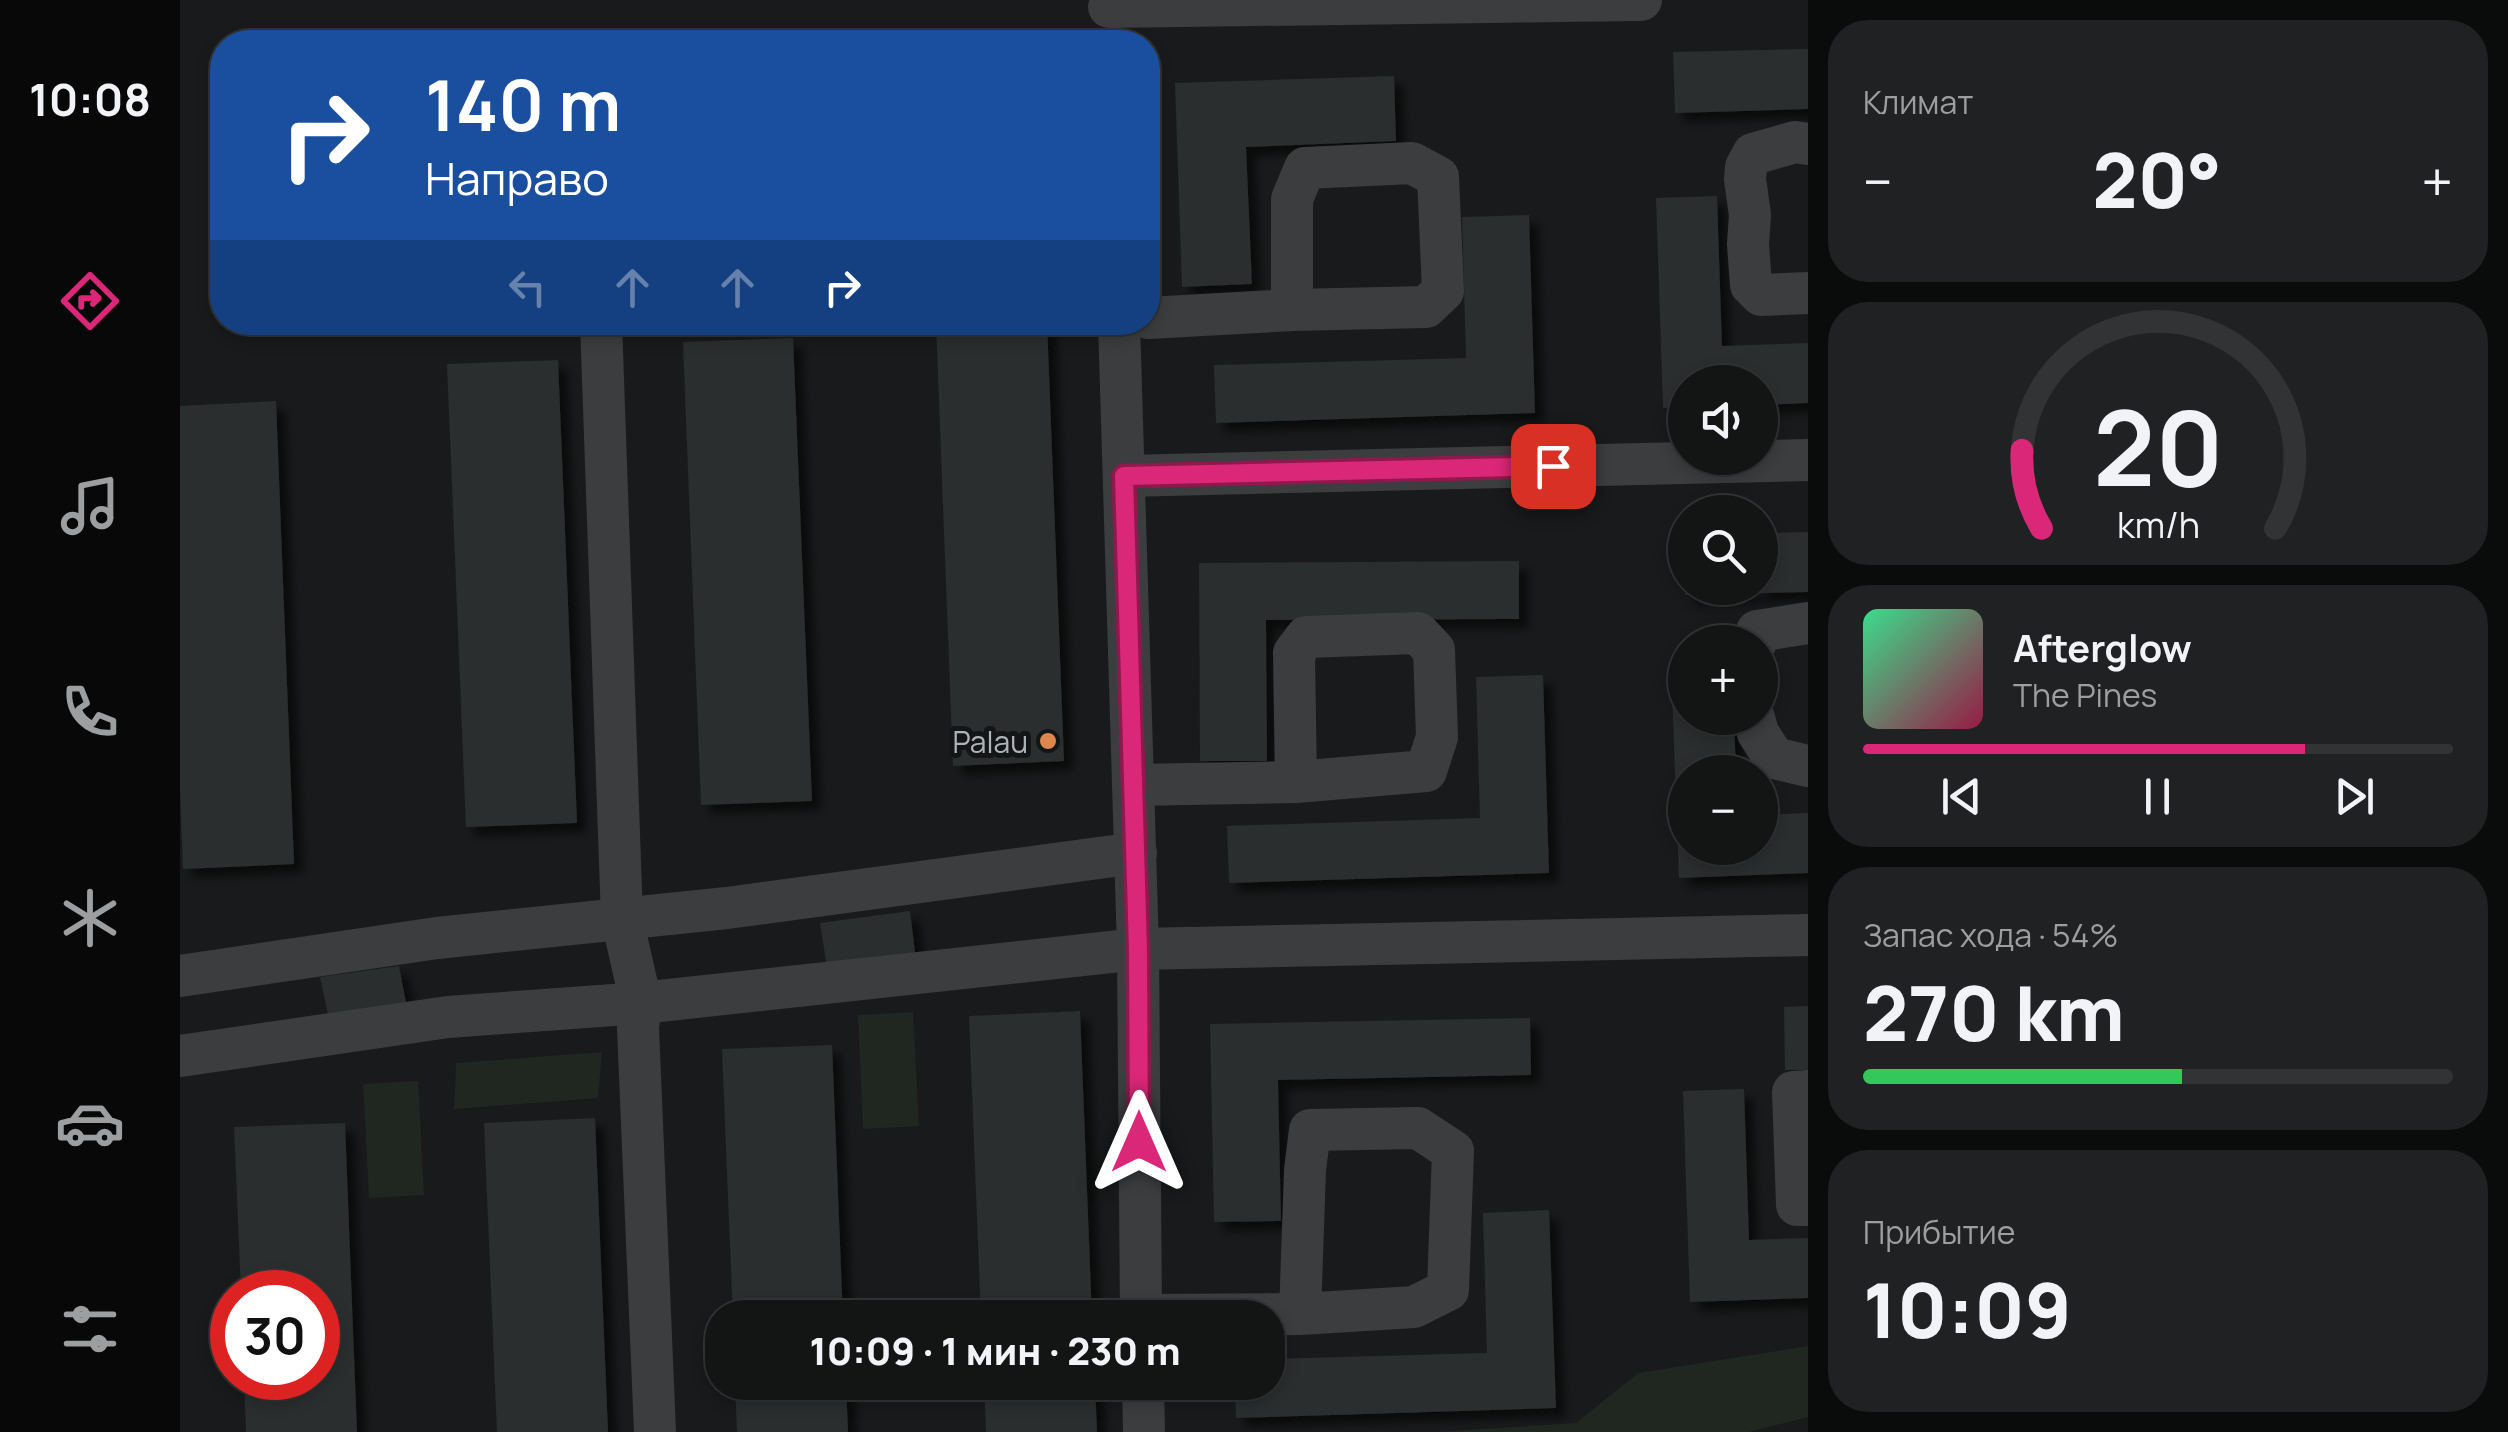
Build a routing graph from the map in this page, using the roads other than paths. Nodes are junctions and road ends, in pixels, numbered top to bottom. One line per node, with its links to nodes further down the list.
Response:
1 (1640, 0): 2 (street)
2 (1110, 16)
3 (1808, 144): 4 (street)
4 (1808, 292)
5 (1292, 310): 5 (street); 6 (street)
6 (1160, 317)
7 (600, 335): 18 (street)
8 (1119, 335): 10 (street)
9 (1808, 460): 10 (street)
10 (1124, 476): 16 (street)
11 (1808, 624): 12 (street)
12 (1778, 628)
13 (1759, 735): 14 (street)
14 (1808, 766)
15 (1296, 782): 15 (street); 16 (street)
16 (1134, 785): 17 (street)
17 (1136, 854): 18 (street); 20 (street)
18 (622, 918): 21 (street); 22 (street)
19 (1808, 935): 20 (street)
20 (1138, 949): 22 (street); 26 (street)
21 (180, 976)
22 (642, 1003): 23 (street); 30 (street)
23 (180, 1056)
24 (1808, 1092): 25 (street)
25 (1808, 1205)
26 (1141, 1300)
27 (1285, 1314): 28 (street)
28 (1300, 1314): 28 (street)
29 (1143, 1400): 31 (street)
30 (655, 1432)
31 (1144, 1432)

